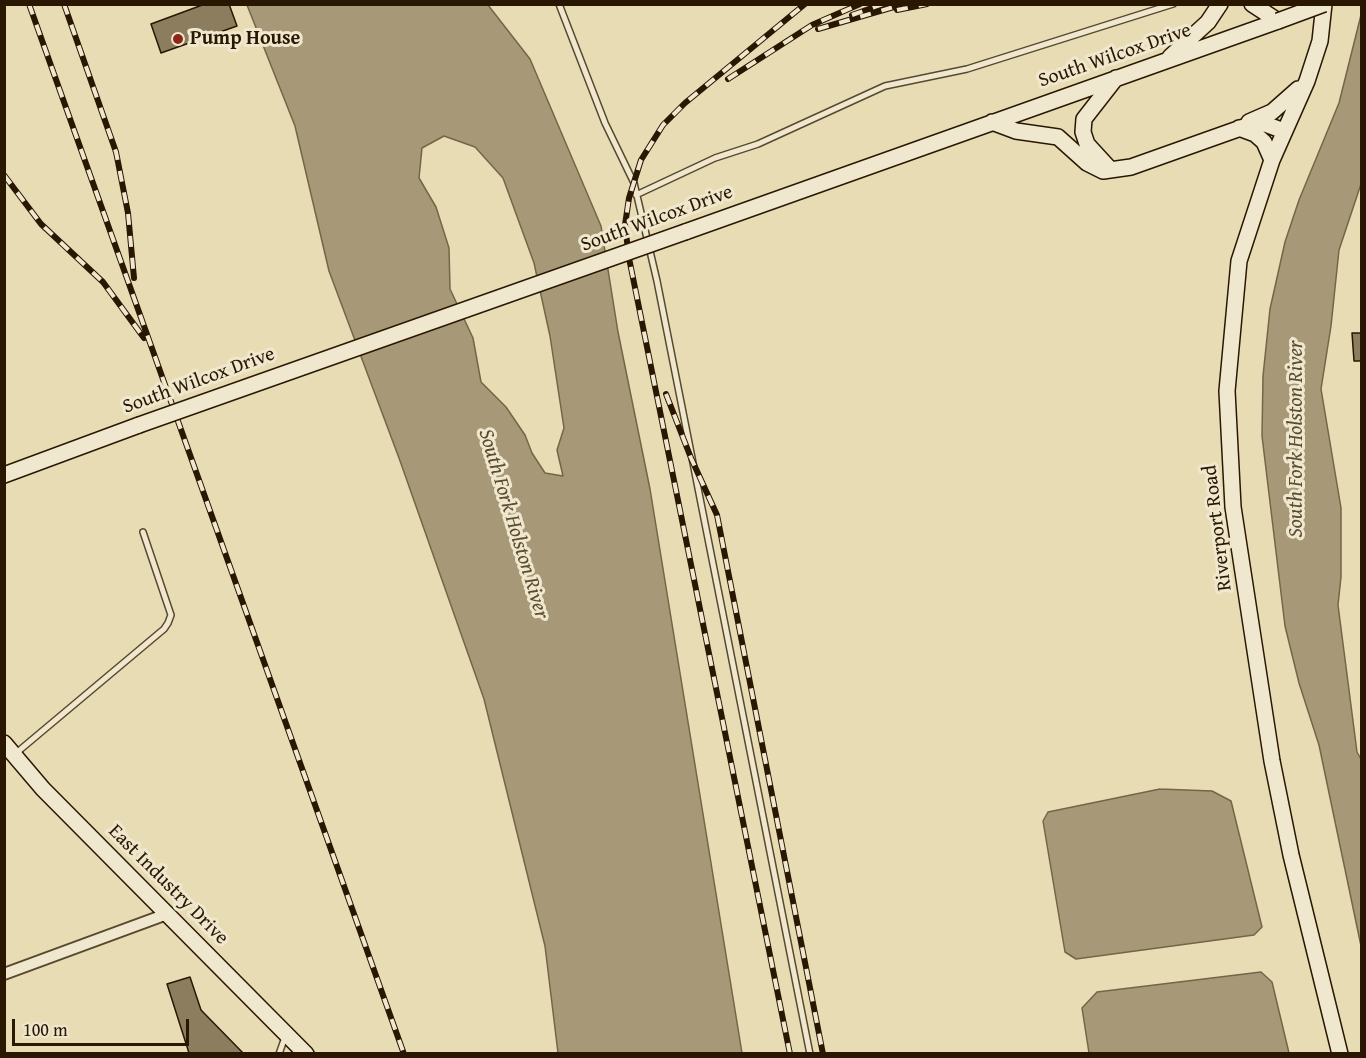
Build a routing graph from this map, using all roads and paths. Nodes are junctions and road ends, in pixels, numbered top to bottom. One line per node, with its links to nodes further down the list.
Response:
1 (559, 4): 15 (lane)
2 (1173, 4): 15 (lane)
3 (1220, 4): 7 (main road)
4 (1252, 4): 6 (main road)
5 (1324, 4): 6 (main road, South Wilcox Drive, bridge); 9 (main road, Riverport Road)
6 (1278, 21): 7 (main road, South Wilcox Drive)
7 (1168, 60): 8 (main road, South Wilcox Drive)
8 (1116, 78): 10 (main road, South Wilcox Drive); 14 (main road)
9 (1307, 81): 11 (main road); 12 (main road, Riverport Road)
10 (992, 122): 14 (main road); 16 (main road, South Wilcox Drive, bridge)
11 (1239, 128): 12 (main road); 13 (main road); 14 (main road)
12 (1284, 130): 13 (main road, Riverport Road)
13 (1272, 160): 25 (main road, Riverport Road)
14 (1111, 170)
15 (636, 195): 24 (lane)
16 (4, 475)
17 (143, 532): 18 (lane)
18 (9, 749): 19 (main road, East Industry Drive)
19 (167, 914): 20 (street); 21 (main road, East Industry Drive)
20 (4, 974)
21 (286, 1033): 22 (lane); 23 (main road, East Industry Drive)
22 (279, 1053)
23 (306, 1053)
24 (810, 1053)
25 (1340, 1053)

